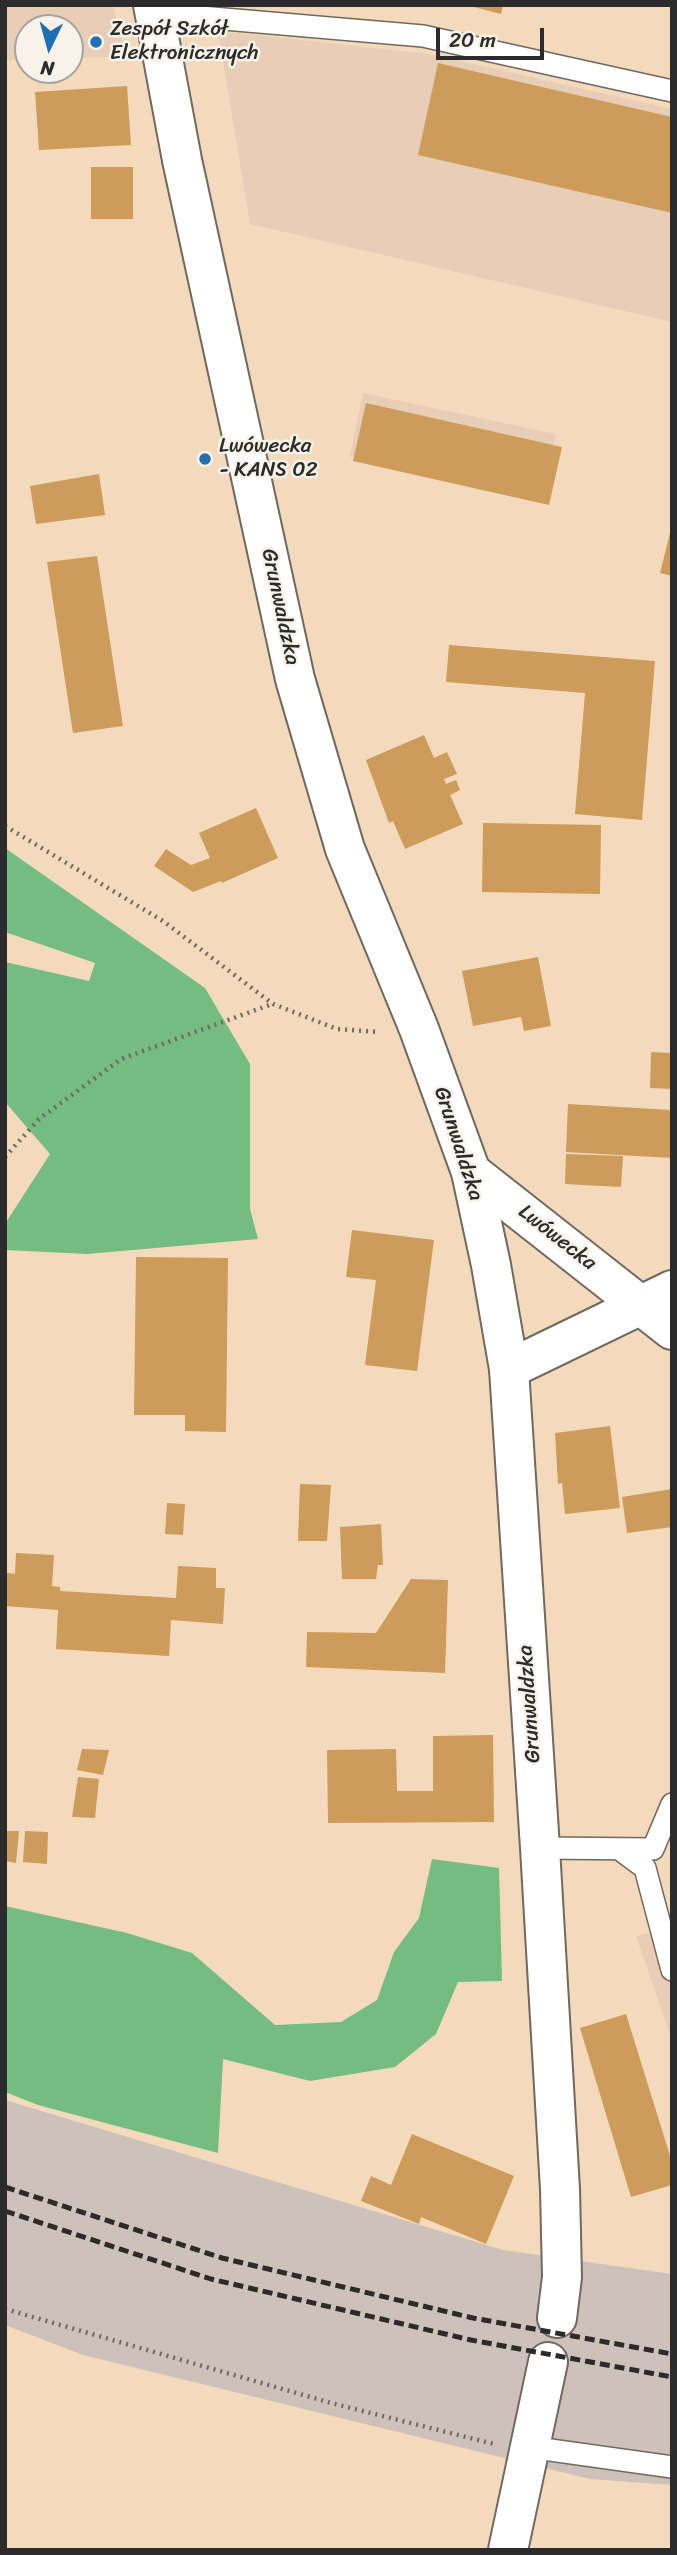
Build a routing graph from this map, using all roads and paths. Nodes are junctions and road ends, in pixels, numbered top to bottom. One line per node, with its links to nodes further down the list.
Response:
1 (154, 9): 2 (lane); 5 (street, Grunwaldzka)
2 (672, 92)
3 (5, 826): 4 (path)
4 (273, 1004): 5 (path); 6 (path)
5 (419, 1029): 7 (street, Grunwaldzka)
6 (5, 1157)
7 (471, 1172): 8 (street, Lwówecka); 10 (street, Grunwaldzka)
8 (657, 1297): 9 (street, Lwówecka); 10 (street)
9 (672, 1329)
10 (509, 1368): 12 (street, Grunwaldzka)
11 (672, 1804): 13 (lane)
12 (540, 1848): 13 (lane); 16 (street, Grunwaldzka)
13 (622, 1851): 14 (lane)
14 (672, 1970)
15 (5, 2309): 18 (path)
16 (557, 2318)
17 (548, 2362): 18 (street)
18 (529, 2447): 19 (lane); 20 (street)
19 (672, 2467)
20 (508, 2550)

